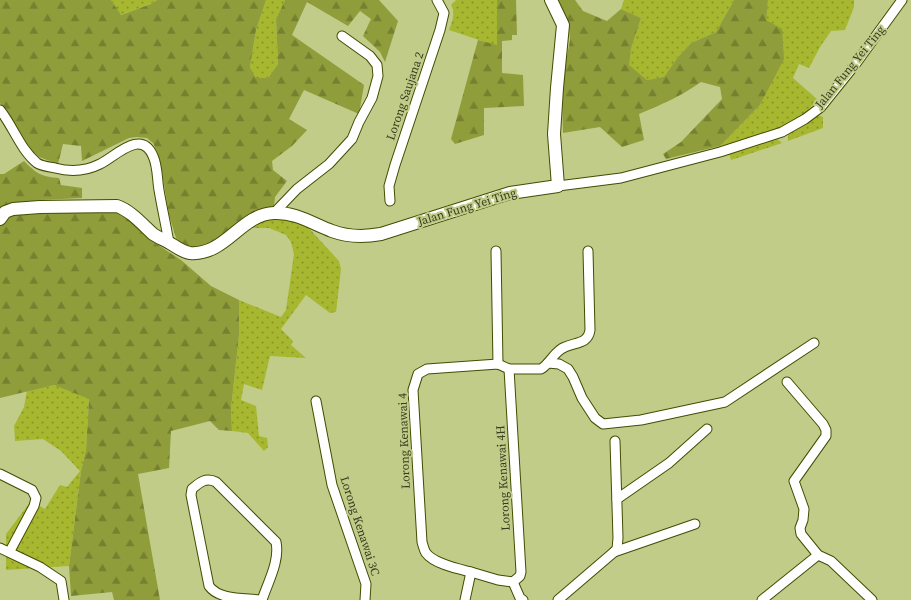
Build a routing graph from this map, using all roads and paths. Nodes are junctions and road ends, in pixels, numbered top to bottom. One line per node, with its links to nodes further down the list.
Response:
1 (437, 0): 7 (street, Lorong Saujana 2)
2 (551, 0): 6 (street)
3 (902, 0): 6 (street, Jalan Fung Yei Ting)
4 (342, 36): 8 (street)
5 (0, 110): 10 (street)
6 (558, 186): 8 (street, Jalan Fung Yei Ting)
7 (390, 201)
8 (274, 213): 10 (street, Jalan Fung Yei Ting)
9 (0, 219): 10 (street, Jalan Fung Yei Ting)
10 (169, 243)
11 (496, 251): 15 (street)
12 (588, 251): 14 (street, Lorong Kenawai 4)
13 (814, 343): 14 (street)
14 (548, 363): 16 (street, Lorong Kenawai 4)
15 (498, 364): 16 (street, Lorong Kenawai 4); 28 (street, Lorong Kenawai 4)
16 (509, 369): 29 (street, Lorong Kenawai 4H)
17 (787, 382): 27 (street)
18 (316, 401): 32 (street, Lorong Kenawai 3C)
19 (707, 429): 22 (street)
20 (615, 441): 22 (street)
21 (0, 474): 25 (street)
22 (617, 499): 26 (street)
23 (695, 524): 26 (street)
24 (0, 548): 25 (street)
25 (10, 551): 30 (street)
26 (614, 552): 35 (street)
27 (818, 555): 36 (street); 37 (street)
28 (471, 572): 29 (street, Lorong Kenawai 4); 33 (street)
29 (513, 582): 34 (street)
30 (64, 600)
31 (261, 600): 31 (street)
32 (365, 600)
33 (465, 600)
34 (523, 600)
35 (558, 600)
36 (762, 600)
37 (872, 600)

